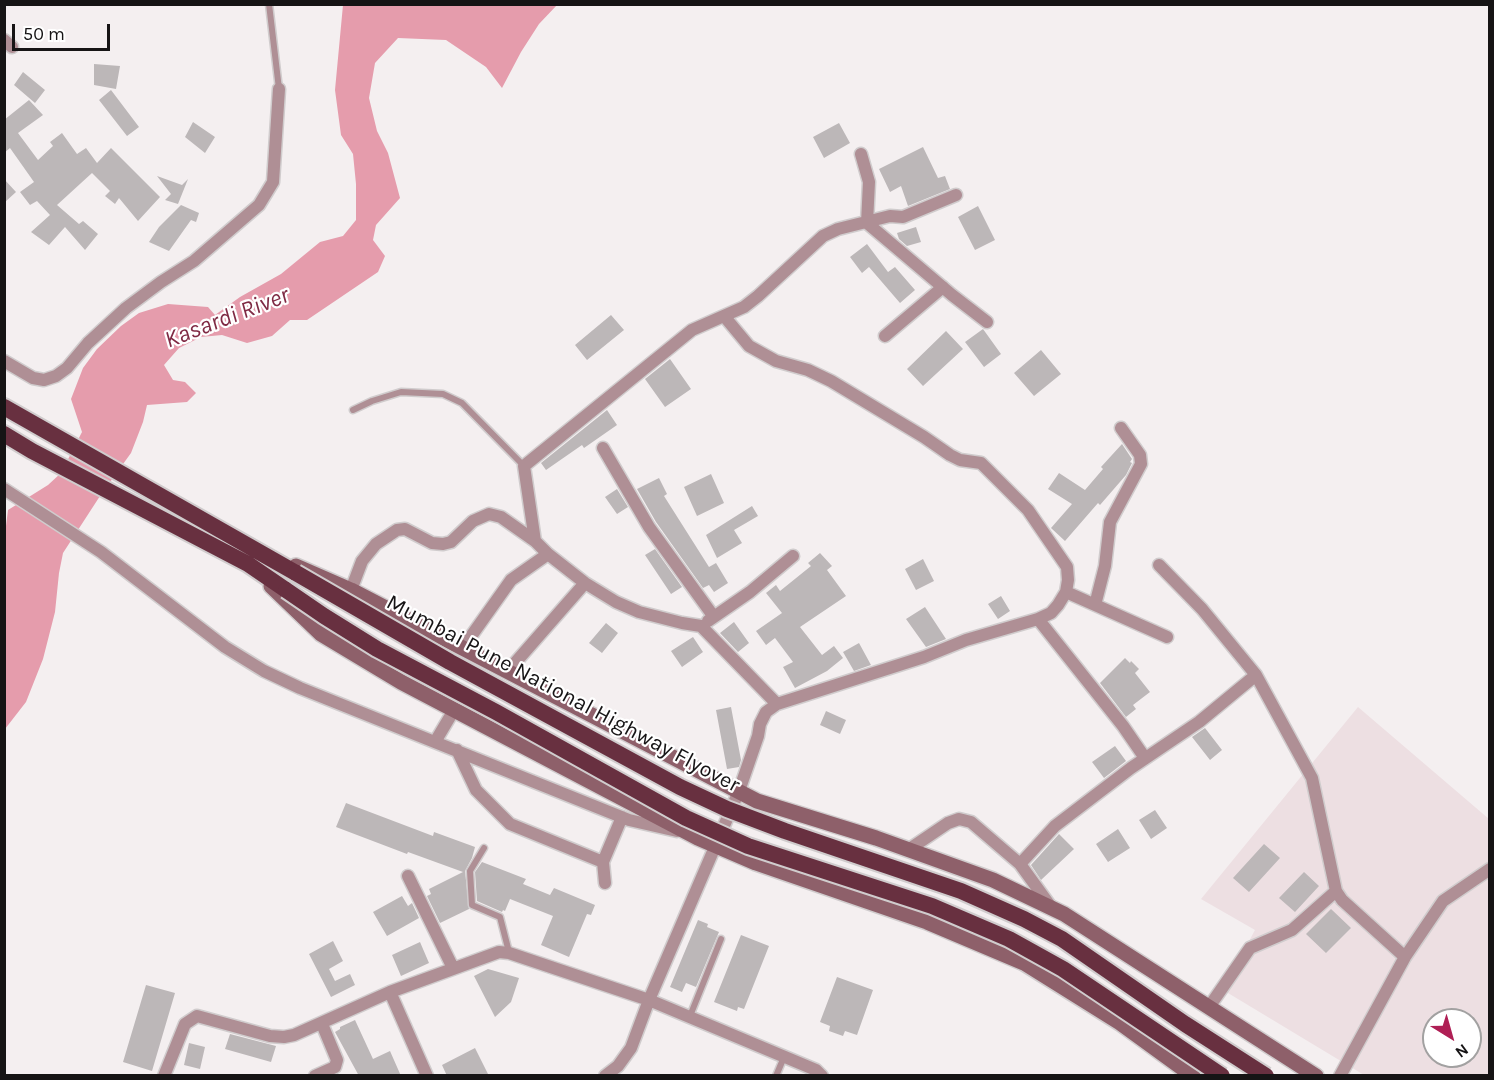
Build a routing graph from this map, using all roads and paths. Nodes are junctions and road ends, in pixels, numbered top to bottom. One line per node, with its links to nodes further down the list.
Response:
1 (269, 4): 2 (lane)
2 (279, 89): 10 (street)
3 (861, 154): 5 (street)
4 (956, 195): 5 (street)
5 (867, 222): 6 (street); 7 (street)
6 (943, 287): 8 (street); 9 (street)
7 (724, 316): 16 (street); 26 (street)
8 (987, 322)
9 (885, 336)
10 (4, 362)
11 (4, 407): 19 (highway, Mumbai Pune National Highway Flyover)
12 (353, 410): 16 (lane)
13 (1121, 429): 27 (street)
14 (4, 434): 22 (highway, Mumbai Pune National Highway Flyover)
15 (603, 448): 28 (street)
16 (524, 466): 18 (street)
17 (4, 489): 37 (street)
18 (535, 541): 20 (street); 25 (street)
19 (258, 550): 25 (main road); 71 (highway, Mumbai Pune National Highway Flyover, bridge)
20 (548, 554): 24 (street); 32 (street)
21 (793, 556): 28 (street)
22 (248, 564): 36 (main road); 70 (highway, Mumbai Pune National Highway Flyover, bridge)
23 (1160, 565): 34 (street)
24 (585, 583): 30 (street); 33 (street)
25 (351, 590): 32 (main road)
26 (1066, 592): 27 (street); 29 (street)
27 (1095, 605): 31 (street)
28 (714, 617): 30 (street)
29 (1038, 619): 35 (street); 39 (street)
30 (701, 626): 35 (street)
31 (1167, 637)
32 (462, 649): 33 (main road)
33 (508, 671): 40 (main road)
34 (1256, 675): 39 (street); 51 (street)
35 (777, 705): 40 (street)
36 (454, 710): 37 (street); 42 (main road)
37 (435, 742): 38 (street)
38 (457, 750): 41 (street); 46 (street)
39 (1145, 758): 47 (street)
40 (739, 792): 43 (street); 45 (main road)
41 (622, 817): 42 (street); 46 (street)
42 (690, 834): 43 (main road)
43 (714, 845): 58 (street); 69 (main road)
44 (484, 848): 54 (lane)
45 (908, 850): 47 (street); 52 (main road)
46 (603, 862): 50 (street)
47 (1020, 864): 52 (street)
48 (1490, 869): 55 (street)
49 (408, 876): 56 (street)
50 (605, 883)
51 (1336, 891): 55 (street); 59 (street)
52 (1052, 908): 59 (main road)
53 (721, 939): 60 (lane)
54 (509, 953): 56 (street); 58 (street)
55 (1405, 957): 73 (street)
56 (453, 968): 57 (street)
57 (390, 992): 61 (street); 65 (street)
58 (649, 1000): 60 (street); 66 (street)
59 (1209, 1007): 72 (main road)
60 (689, 1017): 62 (street)
61 (322, 1024): 63 (street); 64 (street)
62 (784, 1057): 67 (lane); 68 (street)
63 (164, 1075)
64 (315, 1076)
65 (427, 1076)
66 (605, 1076)
67 (776, 1076)
68 (822, 1076)
69 (1193, 1076)
70 (1222, 1076)
71 (1266, 1076)
72 (1316, 1076)
73 (1340, 1076)

